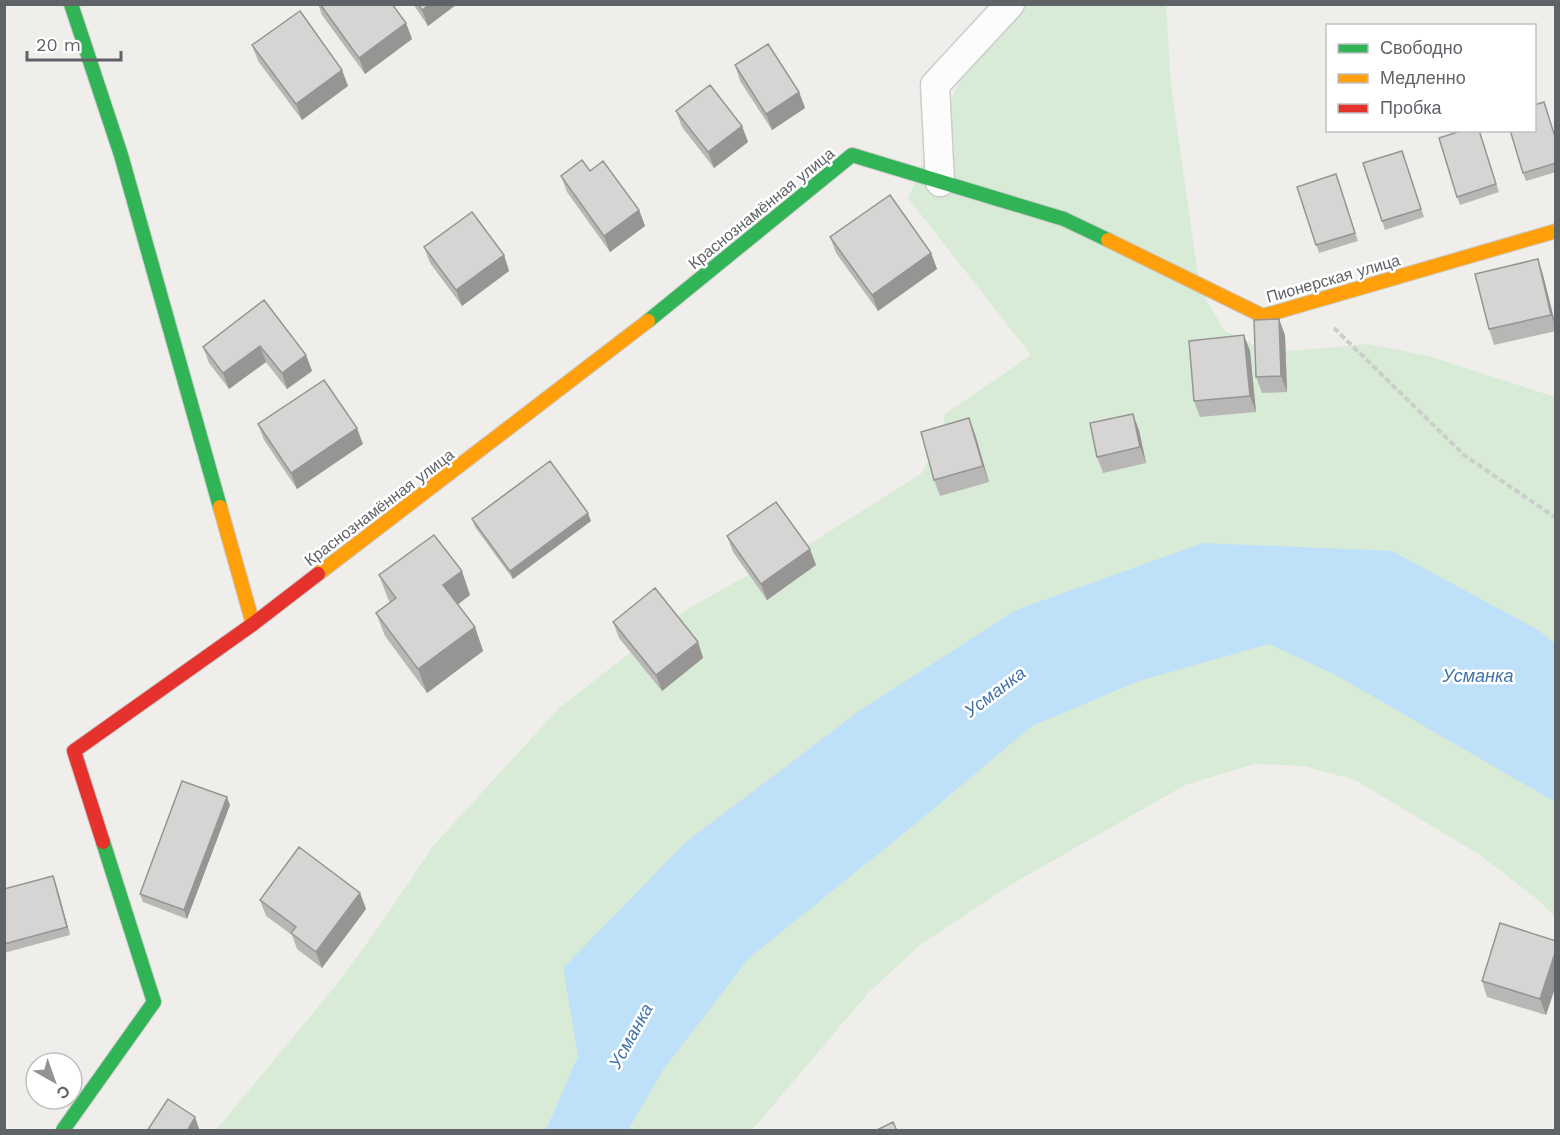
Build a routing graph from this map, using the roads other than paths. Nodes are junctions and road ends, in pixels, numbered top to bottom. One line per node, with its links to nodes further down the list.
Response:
1 (71, 4): 6 (street)
2 (1010, 4): 3 (street)
3 (940, 182): 4 (street, Краснознамённая улица); 6 (street, Краснознамённая улица)
4 (1064, 219): 5 (street, Пионерская улица)
5 (1556, 231)
6 (253, 624): 7 (street, Краснознамённая улица)
7 (63, 1131)

